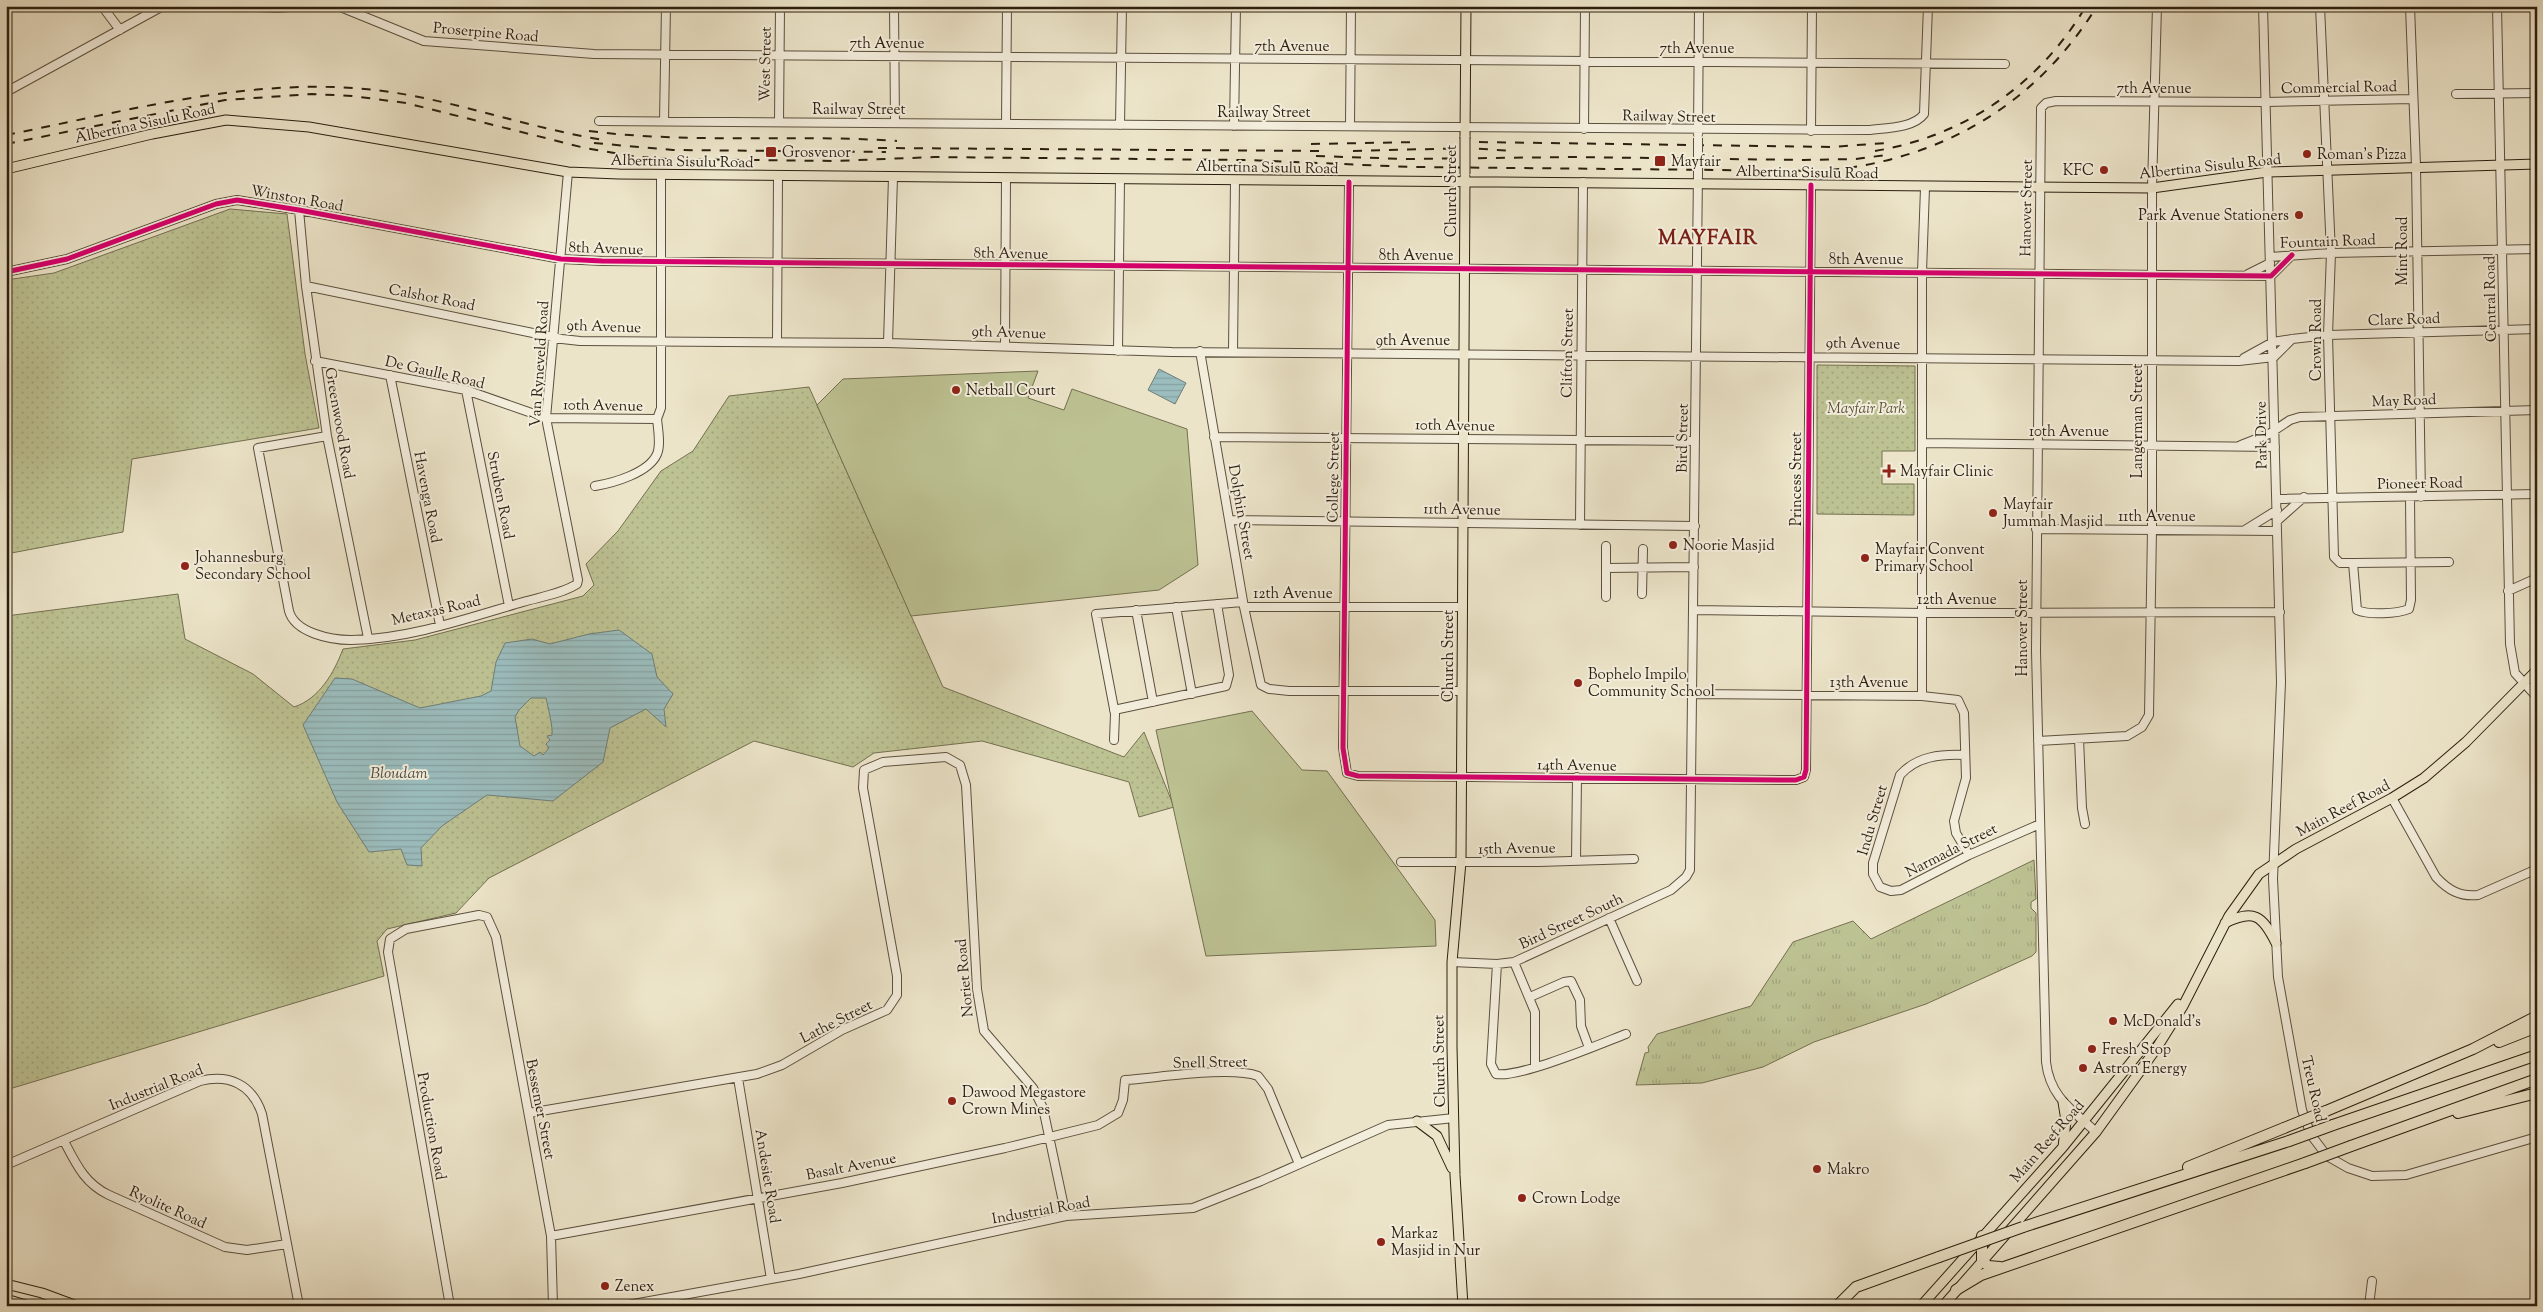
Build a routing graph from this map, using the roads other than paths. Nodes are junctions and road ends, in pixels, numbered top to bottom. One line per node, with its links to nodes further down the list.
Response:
1 (102, 6): 23 (street)
2 (163, 6): 23 (street)
3 (242, 6): 4 (street)
4 (300, 6)
5 (338, 6): 24 (street, Proserpine Road)
6 (666, 6): 25 (street)
7 (780, 6): 26 (street, West Street)
8 (894, 6): 27 (street)
9 (1007, 6): 28 (street)
10 (1122, 6): 29 (street)
11 (1236, 6): 30 (street)
12 (1351, 6): 31 (street)
13 (1466, 6): 32 (main road, Church Street)
14 (1585, 6): 33 (street)
15 (1699, 6): 34 (street, Bird Street)
16 (1812, 6): 35 (street)
17 (1928, 6): 36 (street)
18 (2156, 6): 44 (street, Langerman Street)
19 (2263, 6): 45 (street, Park Drive)
20 (2320, 6): 43 (street, Crown Road)
21 (2410, 6): 42 (street, Mint Road)
22 (2497, 6): 41 (street, Central Road)
23 (120, 30): 38 (street)
24 (578, 53): 25 (street, 7th Avenue)
25 (665, 55): 26 (street, 7th Avenue); 48 (street)
26 (779, 56): 27 (street, 7th Avenue); 49 (street, West Street)
27 (895, 56): 28 (street, 7th Avenue); 50 (street)
28 (1007, 57): 29 (street, 7th Avenue); 51 (street)
29 (1121, 58): 30 (street, 7th Avenue); 52 (street)
30 (1235, 59): 31 (street, 7th Avenue); 53 (street)
31 (1351, 60): 32 (street, 7th Avenue); 54 (street)
32 (1466, 60): 33 (street, 7th Avenue); 57 (main road, Church Street)
33 (1584, 61): 34 (street, 7th Avenue); 55 (street)
34 (1699, 62): 35 (street, 7th Avenue); 58 (street, Bird Street)
35 (1812, 63): 36 (street, 7th Avenue); 56 (street)
36 (1926, 64): 37 (street, 7th Avenue); 56 (street, Railway Street)
37 (2005, 64)
38 (6, 92)
39 (2537, 93): 41 (street)
40 (2456, 94): 41 (street)
41 (2498, 94): 60 (street, Central Road)
42 (2413, 99): 43 (street, Commercial Road); 61 (street, Mint Road)
43 (2324, 101): 45 (street, Commercial Road); 62 (street, Crown Road)
44 (2155, 102): 45 (street, 7th Avenue); 46 (street, 7th Avenue); 79 (street, Langerman Street)
45 (2266, 102): 65 (street, Park Drive)
46 (2043, 105): 78 (street, Hanover Street)
47 (600, 120): 48 (street, Railway Street)
48 (664, 121): 49 (street, Railway Street)
49 (779, 122): 50 (street, Railway Street)
50 (895, 123): 51 (street, Railway Street)
51 (1006, 124): 52 (street, Railway Street)
52 (1120, 125): 53 (street, Railway Street)
53 (1234, 126): 54 (street, Railway Street)
54 (1350, 126): 57 (street, Railway Street)
55 (1584, 129): 57 (street, Railway Street); 58 (street, Railway Street)
56 (1811, 131): 58 (street, Railway Street)
57 (1465, 132): 70 (main road, Church Street, bridge)
58 (1698, 134): 75 (street, Bird Street, bridge)
59 (2537, 164): 60 (main road, Albertina Sisulu Road)
60 (2501, 165): 61 (main road, Albertina Sisulu Road); 82 (street, Central Road)
61 (2416, 166): 62 (main road, Albertina Sisulu Road); 83 (street, Mint Road)
62 (2326, 169): 65 (main road, Albertina Sisulu Road); 84 (street, Crown Road)
63 (6, 170): 64 (main road, Albertina Sisulu Road)
64 (568, 172): 66 (main road, Albertina Sisulu Road); 86 (street, Van Ryneveld Road)
65 (2267, 172): 79 (main road, Albertina Sisulu Road); 87 (street, Park Drive)
66 (662, 175): 67 (main road, Albertina Sisulu Road); 88 (street)
67 (778, 176): 68 (main road, Albertina Sisulu Road); 89 (street)
68 (893, 177): 69 (main road, Albertina Sisulu Road); 90 (street)
69 (1006, 178): 71 (main road, Albertina Sisulu Road); 91 (street)
70 (1465, 178): 73 (main road, Albertina Sisulu Road); 74 (main road, Albertina Sisulu Road); 94 (main road, Church Street)
71 (1120, 179): 72 (main road, Albertina Sisulu Road); 92 (street)
72 (1235, 181): 73 (main road, Albertina Sisulu Road); 93 (street)
73 (1349, 182): 95 (street, College Street)
74 (1583, 182): 75 (main road, Albertina Sisulu Road); 96 (street, Clifton Street)
75 (1698, 184): 76 (main road, Albertina Sisulu Road); 97 (street, Bird Street)
76 (1811, 185): 77 (main road, Albertina Sisulu Road); 99 (street, Princess Street)
77 (1925, 188): 78 (main road, Albertina Sisulu Road); 100 (street)
78 (2040, 188): 79 (main road, Albertina Sisulu Road); 101 (street, Hanover Street)
79 (2152, 188): 102 (street, Langerman Street)
80 (299, 210): 86 (street, Winston Road); 98 (street, Winston Road); 105 (street, Greenwood Road)
81 (2537, 249): 82 (street, Fountain Road)
82 (2503, 250): 83 (street, Fountain Road); 107 (street, Central Road)
83 (2416, 252): 84 (street, Fountain Road); 108 (street, Mint Road)
84 (2331, 253): 85 (street, Fountain Road); 109 (street, Crown Road)
85 (2292, 255): 87 (street, Fountain Road); 104 (street)
86 (561, 259): 88 (street, 8th Avenue); 110 (street, Van Ryneveld Road)
87 (2270, 260): 103 (street); 104 (street, Park Drive)
88 (663, 262): 89 (street, 8th Avenue); 112 (street)
89 (777, 263): 90 (street, 8th Avenue); 113 (street)
90 (891, 264): 91 (street, 8th Avenue); 114 (street)
91 (1005, 265): 92 (street, 8th Avenue); 116 (street)
92 (1119, 266): 93 (street, 8th Avenue); 117 (street)
93 (1233, 267): 95 (street, 8th Avenue); 119 (street)
94 (1464, 267): 95 (street, 8th Avenue); 96 (street, 8th Avenue); 121 (main road, Church Street)
95 (1348, 268): 120 (street, College Street)
96 (1582, 270): 97 (street, 8th Avenue); 122 (street, Clifton Street)
97 (1697, 271): 99 (street, 8th Avenue); 123 (street, Bird Street)
98 (6, 272)
99 (1811, 272): 100 (street, 8th Avenue); 124 (street, Princess Street)
100 (1922, 272): 101 (street, 8th Avenue); 126 (street)
101 (2039, 273): 102 (street, 8th Avenue); 127 (street, Hanover Street)
102 (2152, 274): 103 (street, 8th Avenue); 128 (street, Langerman Street)
103 (2246, 275): 104 (street, 8th Avenue)
104 (2271, 276): 115 (street, Park Drive)
105 (306, 286): 110 (street, Calshot Road); 129 (street, Greenwood Road)
106 (2537, 329): 107 (street, Clare Road)
107 (2504, 330): 108 (street, Clare Road); 134 (street, Central Road)
108 (2417, 332): 109 (street, Clare Road); 135 (street, Mint Road)
109 (2328, 335): 111 (street, Clare Road); 136 (street, Crown Road)
110 (553, 336): 112 (street, 9th Avenue); 137 (street, Van Ryneveld Road)
111 (2292, 339): 115 (street, Clare Road); 125 (street)
112 (662, 341): 113 (street, 9th Avenue); 138 (street)
113 (777, 341): 114 (street, 9th Avenue)
114 (888, 342): 116 (street, 9th Avenue)
115 (2273, 342): 125 (street, Park Drive); 130 (street)
116 (1005, 346): 117 (street, 9th Avenue)
117 (1118, 351): 118 (street, 9th Avenue)
118 (1200, 351): 119 (street, 9th Avenue); 141 (street, Dolphin Street)
119 (1233, 352): 120 (street, 9th Avenue)
120 (1347, 354): 121 (street, 9th Avenue); 142 (street, College Street)
121 (1464, 354): 122 (street, 9th Avenue); 143 (main road, Church Street)
122 (1581, 356): 123 (street, 9th Avenue); 144 (street, Clifton Street)
123 (1696, 357): 124 (street, 9th Avenue); 145 (street, Bird Street)
124 (1810, 357): 126 (street, 9th Avenue); 191 (street, Princess Street)
125 (2274, 357): 130 (street, 9th Avenue); 139 (street, Park Drive)
126 (1923, 358): 127 (street, 9th Avenue); 146 (street)
127 (2038, 360): 128 (street, 9th Avenue); 147 (street, Hanover Street)
128 (2151, 360): 130 (street, 9th Avenue); 148 (street, Langerman Street)
129 (315, 361): 131 (street, De Gaulle Road); 140 (street, Greenwood Road)
130 (2240, 361)
131 (390, 375): 132 (street, De Gaulle Road); 196 (street, Havenga Road)
132 (466, 390): 137 (street, De Gaulle Road); 185 (street, Struben Road)
133 (2537, 410): 134 (street, May Road)
134 (2506, 411): 135 (street, May Road); 153 (street, Central Road)
135 (2419, 413): 136 (street, May Road); 156 (street, Mint Road)
136 (2330, 416): 139 (street, May Road); 157 (street, Crown Road)
137 (546, 418): 138 (street, 10th Avenue); 179 (street, Van Ryneveld Road)
138 (658, 418): 151 (street)
139 (2275, 430): 149 (street, May Road); 150 (street, Park Drive)
140 (327, 436): 197 (street, Greenwood Road); 197 (street, Metaxas Road)
141 (1214, 436): 142 (street, 10th Avenue); 160 (street, Dolphin Street)
142 (1346, 438): 143 (street, 10th Avenue); 162 (street, College Street)
143 (1464, 439): 144 (street, 10th Avenue); 163 (main road, Church Street)
144 (1580, 440): 145 (street, 10th Avenue); 164 (street, Clifton Street)
145 (1696, 441): 165 (street, Bird Street)
146 (1923, 443): 147 (street, 10th Avenue); 195 (street)
147 (2038, 445): 148 (street, 10th Avenue); 166 (street, Hanover Street)
148 (2151, 445): 149 (street, 10th Avenue); 167 (street, Langerman Street)
149 (2236, 447): 150 (street, 10th Avenue)
150 (2275, 447): 158 (street, Park Drive)
151 (595, 486)
152 (2537, 494): 153 (street, Pioneer Road)
153 (2508, 495): 156 (street, Pioneer Road); 180 (street, Central Road)
154 (2304, 497): 157 (street, Pioneer Road); 158 (street, Pioneer Road); 161 (street)
155 (2410, 497): 156 (street, Pioneer Road); 157 (street, Pioneer Road); 172 (street)
156 (2421, 497)
157 (2332, 498): 174 (street, Crown Road)
158 (2276, 499): 159 (street, Park Drive)
159 (2277, 510): 161 (street, Park Drive); 168 (street)
160 (1230, 520): 162 (street, 11th Avenue); 184 (street, Dolphin Street)
161 (2277, 521): 169 (street, Park Drive)
162 (1345, 522): 163 (street, 11th Avenue); 187 (street, College Street)
163 (1463, 523): 164 (street, 11th Avenue); 188 (main road, Church Street)
164 (1580, 525): 165 (street, 11th Avenue)
165 (1695, 526): 175 (street, Bird Street)
166 (2036, 529): 167 (street, 11th Avenue); 192 (street, Hanover Street)
167 (2152, 530): 168 (street, 11th Avenue); 193 (street, Langerman Street)
168 (2243, 531): 169 (street, 11th Avenue)
169 (2277, 531): 194 (street, Park Drive)
170 (1606, 546): 176 (street)
171 (1643, 549): 177 (street)
172 (2410, 562): 173 (street, Crown Road); 174 (street, Crown Road); 174 (street)
173 (2448, 562)
174 (2353, 563)
175 (1694, 567): 177 (street); 190 (street, Bird Street)
176 (1606, 568): 177 (street); 182 (street)
177 (1642, 568): 181 (street)
178 (2537, 578): 180 (street)
179 (577, 584): 185 (street, Metaxas Road)
180 (2508, 590): 199 (street, Central Road)
181 (1642, 594)
182 (1606, 597)
183 (1216, 604): 184 (street, 12th Avenue); 186 (street, 12th Avenue); 202 (street)
184 (1244, 604): 187 (street, 12th Avenue); 201 (street, Dolphin Street)
185 (510, 606): 196 (street, Metaxas Road)
186 (1176, 607): 189 (street, 12th Avenue); 202 (street)
187 (1344, 607): 188 (street, 12th Avenue); 201 (street, College Street)
188 (1462, 607): 200 (main road, Church Street)
189 (1136, 610): 207 (street); 208 (street, 12th Avenue)
190 (1694, 610): 191 (street, 12th Avenue); 203 (street, Bird Street)
191 (1807, 611): 195 (street, 12th Avenue); 204 (street, Princess Street)
192 (2036, 612): 193 (street, 12th Avenue); 195 (street, 12th Avenue); 211 (street, Hanover Street)
193 (2150, 612): 194 (street, 12th Avenue); 209 (street, Langerman Street)
194 (2280, 612): 227 (street, Park Drive)
195 (1923, 613): 205 (street)
196 (440, 625): 197 (street, Metaxas Road)
197 (368, 638)
198 (2537, 670): 199 (main road, Main Reef Road)
199 (2524, 684): 206 (street, Central Road); 219 (main road, Main Reef Road)
200 (1461, 691): 201 (street); 216 (main road, Church Street)
201 (1344, 692): 213 (street, College Street)
202 (1192, 694): 207 (street)
203 (1693, 694): 204 (street, 13th Avenue); 218 (street, Bird Street)
204 (1807, 696): 205 (street, 13th Avenue); 214 (street, Princess Street)
205 (1922, 696): 212 (street, 13th Avenue)
206 (2537, 697)
207 (1153, 702): 208 (street)
208 (1114, 710): 210 (street)
209 (2079, 739): 211 (street, Langerman Street); 221 (street)
210 (1114, 740)
211 (2038, 741): 220 (street, Hanover Street)
212 (1965, 755): 222 (street); 230 (street, Indu Street)
213 (1347, 773): 216 (street, 14th Avenue)
214 (1805, 774): 218 (street, 14th Avenue)
215 (965, 775): 248 (street, Lathe Street); 260 (street, Noriet Road)
216 (1462, 776): 217 (street, 14th Avenue); 226 (main road, Church Street)
217 (1577, 777): 218 (street, 14th Avenue); 224 (street)
218 (1692, 780): 229 (street, Bird Street)
219 (2392, 798): 227 (main road, Main Reef Road); 228 (street)
220 (2040, 824): 222 (street, Narmada Street); 252 (street, Hanover Street)
221 (2085, 824)
222 (1969, 855): 230 (street, Narmada Street)
223 (1634, 859): 224 (street, 15th Avenue)
224 (1576, 860): 226 (street, 15th Avenue)
225 (1401, 862): 226 (street, 15th Avenue)
226 (1461, 862): 235 (main road, Church Street)
227 (2273, 863): 233 (main road, Main Reef Road); 234 (street, Treu Road)
228 (2537, 869)
229 (1690, 870): 231 (street, Bird Street South)
230 (1876, 883)
231 (1609, 918): 236 (street, Bird Street South); 238 (street)
232 (490, 920): 253 (street, Bessemer Street); 282 (street, Production Road)
233 (2224, 923): 234 (main road); 239 (main road, Main Reef Road)
234 (2276, 943): 259 (street, Treu Road)
235 (1452, 962): 237 (street, Bird Street South); 255 (main road, Church Street)
236 (1514, 962): 237 (street, Bird Street South); 240 (street)
237 (1497, 964): 247 (street)
238 (1638, 981)
239 (2190, 990): 257 (main road, Main Reef Road); 258 (main road, Main Reef Road)
240 (1530, 997): 244 (street); 247 (street)
241 (2537, 1016): 245 (highway)
242 (2537, 1027): 245 (highway)
243 (1626, 1034): 244 (street)
244 (1589, 1048): 247 (street)
245 (2473, 1049): 266 (highway, bridge)
246 (2537, 1055): 266 (highway, bridge)
247 (1535, 1067)
248 (738, 1078): 253 (street, Lathe Street); 267 (street, Andesiet Road)
249 (2537, 1079): 254 (highway)
250 (1125, 1080): 260 (street, Basalt Avenue); 263 (street, Snell Street)
251 (2537, 1093): 254 (highway)
252 (2063, 1102): 257 (street, Hanover Street); 262 (main road)
253 (529, 1113): 269 (street, Bessemer Street)
254 (2434, 1116): 273 (highway, bridge)
255 (1454, 1118): 256 (street, Industrial Road); 265 (main road, Church Street)
256 (1417, 1121): 263 (street, Industrial Road); 265 (main road)
257 (2084, 1121): 258 (street, Hanover Street); 262 (main road, Main Reef Road)
258 (2096, 1132): 272 (main road, Main Reef Road)
259 (2537, 1137)
260 (1049, 1138): 267 (street, Basalt Avenue); 268 (street, Noriet Road)
261 (64, 1141): 264 (street, Industrial Road); 271 (street, Ryolite Road); 271 (street, Industrial Road)
262 (2063, 1147): 270 (main road, Main Reef Road)
263 (1299, 1164): 268 (street, Industrial Road)
264 (6, 1165)
265 (1455, 1175): 285 (main road, Church Street)
266 (2148, 1185): 286 (highway, bridge)
267 (757, 1199): 269 (street, Basalt Avenue); 274 (street, Andesiet Road)
268 (1066, 1216): 274 (street, Industrial Road)
269 (550, 1236): 283 (street, Bessemer Street)
270 (1982, 1236): 272 (highway); 287 (main road, Main Reef Road)
271 (287, 1244): 281 (street, Industrial Road)
272 (1982, 1260): 273 (highway); 277 (main road, Main Reef Road)
273 (2013, 1264): 277 (highway)
274 (771, 1279): 284 (street, Industrial Road)
275 (2372, 1280): 289 (street)
276 (6, 1284): 280 (main road)
277 (1956, 1290): 288 (main road, Main Reef Road)
278 (6, 1300): 279 (main road)
279 (29, 1306)
280 (77, 1306)
281 (298, 1306)
282 (450, 1306)
283 (553, 1306)
284 (622, 1306)
285 (1463, 1306)
286 (1837, 1306)
287 (1921, 1306)
288 (1943, 1306)
289 (2369, 1306)

